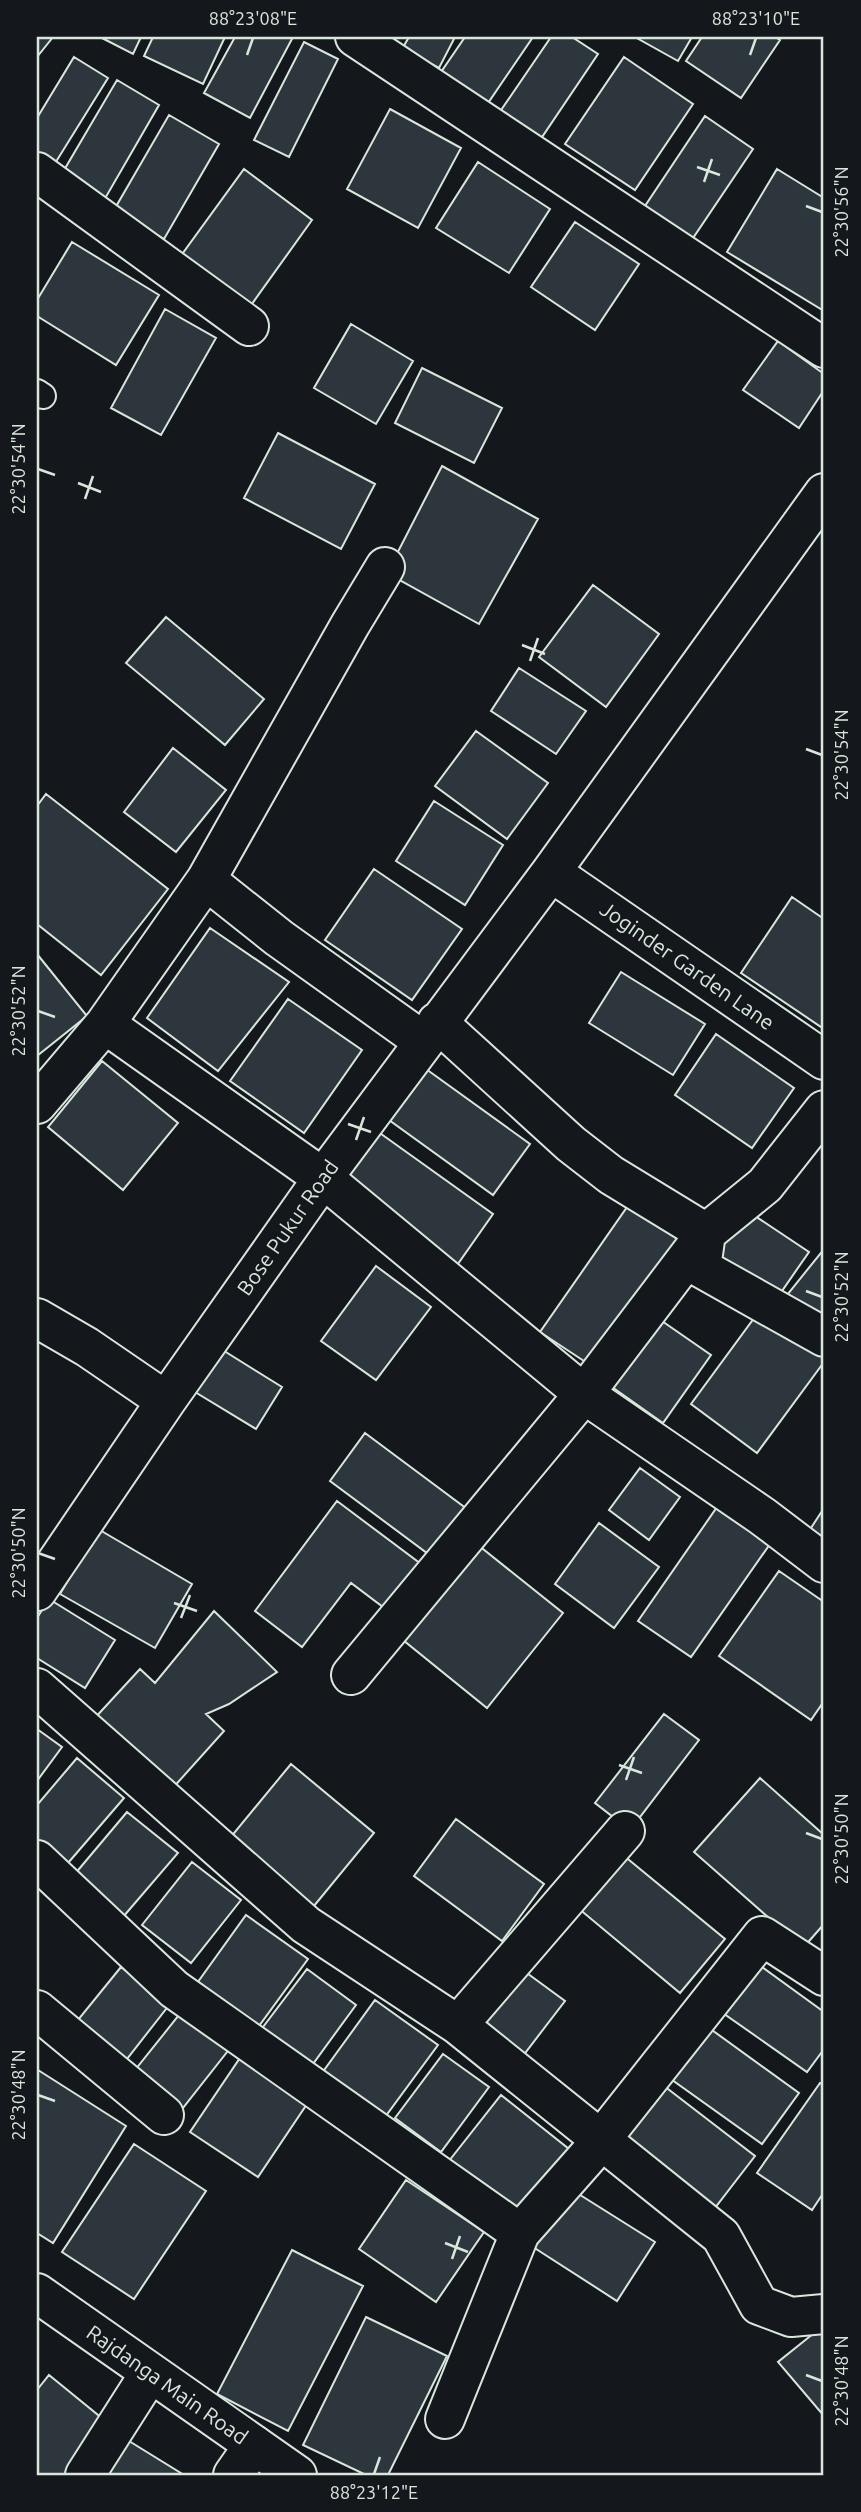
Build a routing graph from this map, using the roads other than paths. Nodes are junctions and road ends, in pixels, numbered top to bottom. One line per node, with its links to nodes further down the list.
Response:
1 (355, 37): 4 (street)
2 (37, 172): 3 (street)
3 (249, 326)
4 (824, 348)
5 (824, 493): 7 (street, Bose Pukur Road)
6 (385, 567): 8 (street)
7 (551, 872): 10 (street, Bose Pukur Road); 11 (street, Joginder Garden Lane)
8 (206, 880): 9 (street); 10 (street)
9 (105, 1024): 12 (street); 14 (street)
10 (430, 1032): 14 (street, Bose Pukur Road); 15 (street)
11 (824, 1060)
12 (37, 1104)
13 (824, 1110): 15 (street)
14 (323, 1178): 18 (street); 19 (street, Bose Pukur Road)
15 (706, 1233): 17 (street); 18 (street)
16 (37, 1318): 19 (street)
17 (824, 1337)
18 (584, 1394): 20 (street); 22 (street)
19 (166, 1401): 21 (street, Bose Pukur Road)
20 (824, 1563)
21 (37, 1591)
22 (351, 1675)
23 (37, 1688): 27 (street)
24 (625, 1831): 27 (street)
25 (37, 1860): 31 (street)
26 (824, 1976): 30 (street)
27 (458, 2025): 30 (street)
28 (44, 2032): 29 (street)
29 (164, 2115)
30 (600, 2140): 31 (street); 33 (street)
31 (520, 2233): 35 (street)
32 (37, 2293): 34 (street, Rajdanga Main Road)
33 (824, 2314)
34 (150, 2374): 36 (street, Rajdanga Main Road); 37 (street)
35 (445, 2419)
36 (243, 2460): 38 (street, Rajdanga Main Road)
37 (85, 2475)
38 (297, 2475)

